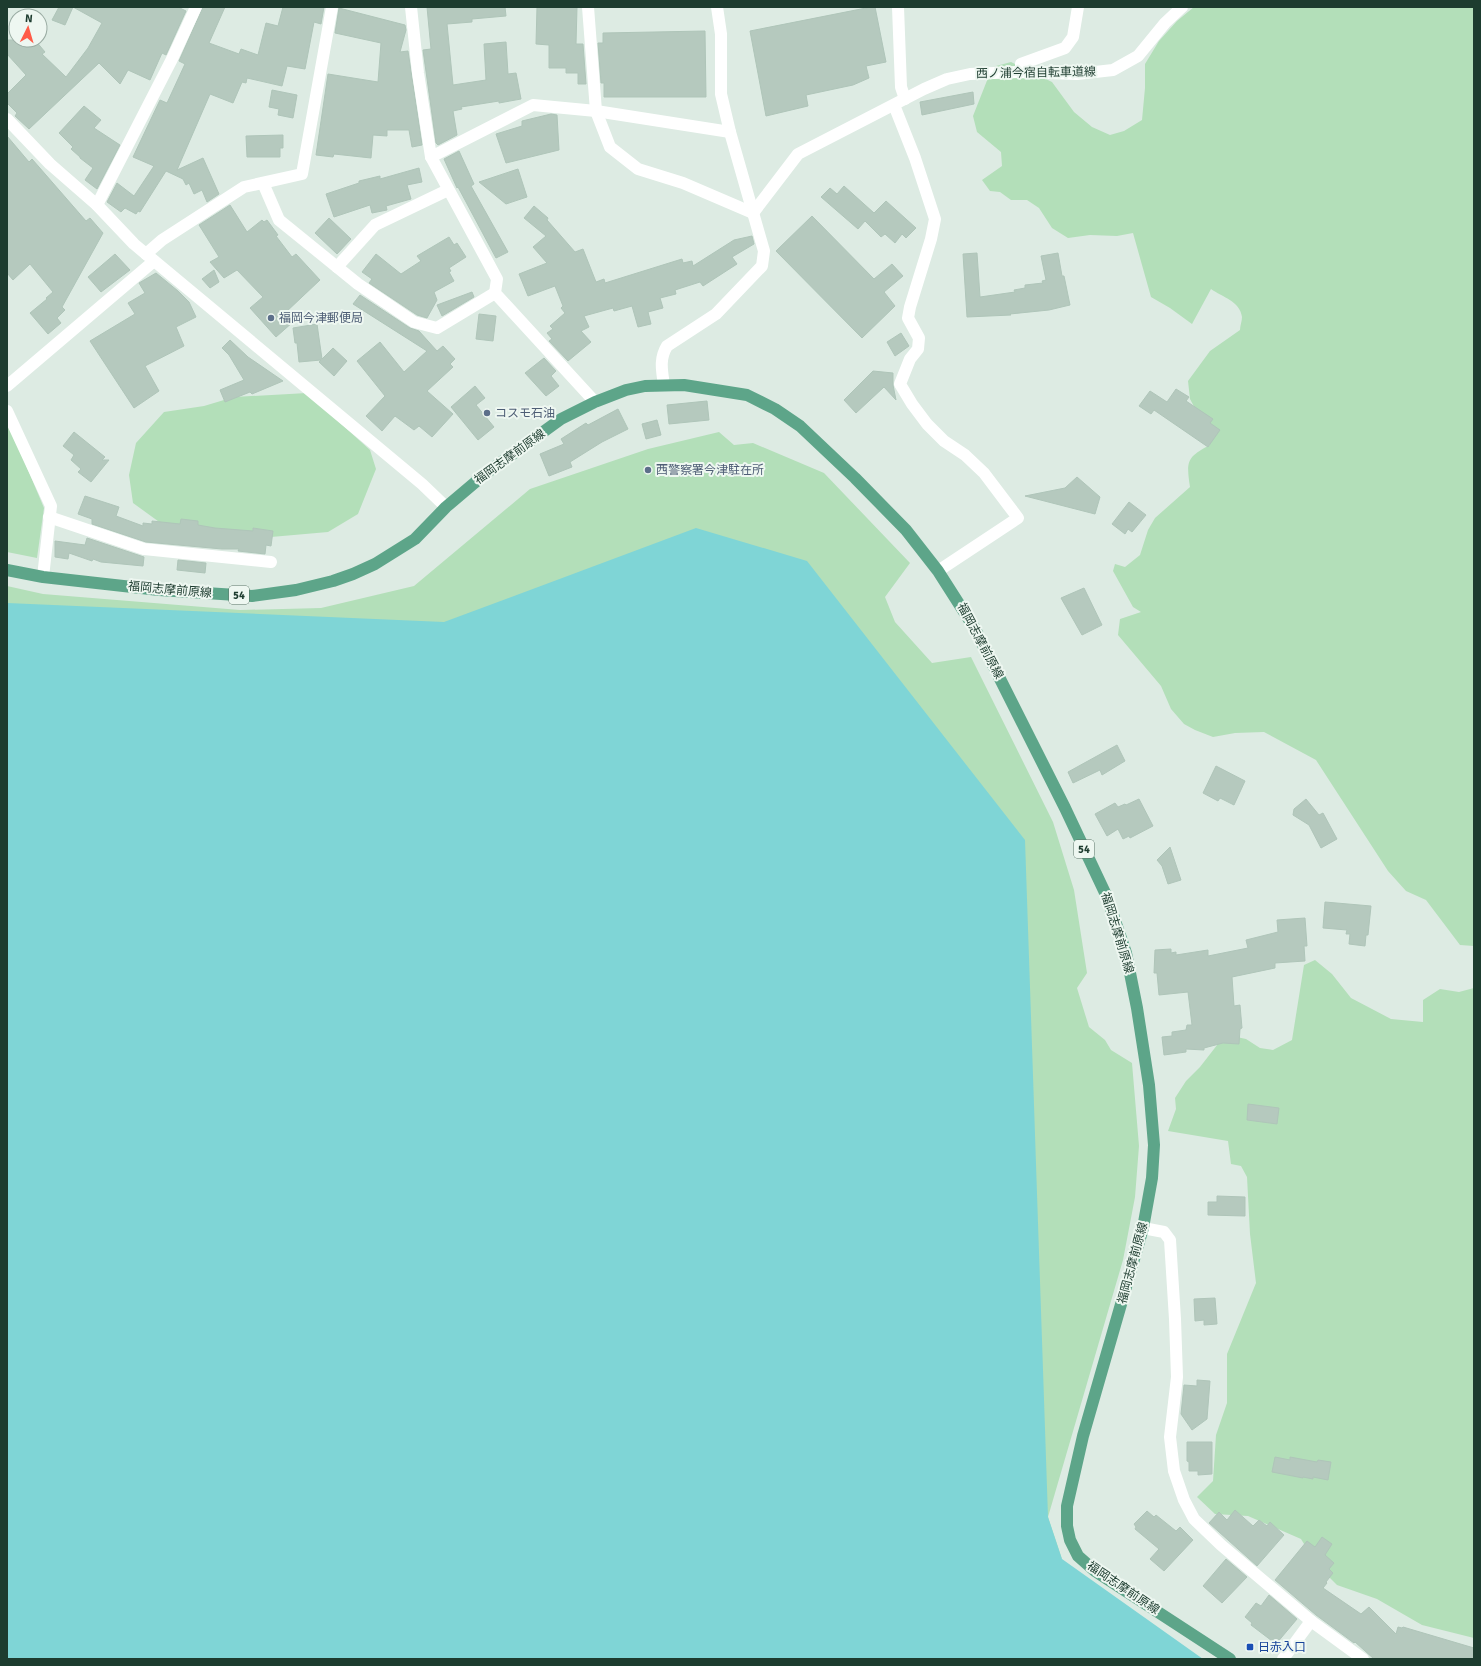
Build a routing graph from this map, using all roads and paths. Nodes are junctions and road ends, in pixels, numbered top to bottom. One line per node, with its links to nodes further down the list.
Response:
1 (196, 7): 18 (street)
2 (332, 7): 16 (street)
3 (411, 7): 15 (street)
4 (588, 7): 12 (street)
5 (717, 7): 14 (street)
6 (898, 7): 10 (street)
7 (1078, 7): 9 (street)
8 (1182, 7): 9 (street, 西ノ浦今宿自転車道線)
9 (1021, 72): 10 (street, 西ノ浦今宿自転車道線)
10 (905, 99): 11 (street, 西ノ浦今宿自転車道線)
11 (894, 105): 19 (street, 西ノ浦今宿自転車道線); 31 (street)
12 (596, 111): 14 (street); 15 (street); 19 (street)
13 (7, 119): 18 (street)
14 (730, 132): 19 (street)
15 (431, 157): 17 (street)
16 (263, 183): 20 (street); 21 (street)
17 (448, 190): 21 (street); 22 (street)
18 (97, 205): 20 (street)
19 (753, 213): 23 (street)
20 (150, 257): 24 (street); 27 (street)
21 (337, 267): 22 (street)
22 (495, 293): 25 (street)
23 (664, 385): 25 (main road, 福岡志摩前原線 / 54); 31 (main road, 福岡志摩前原線 / 54)
24 (7, 386)
25 (595, 402): 27 (main road, 福岡志摩前原線 / 54)
26 (7, 410): 28 (street)
27 (446, 507): 32 (main road, 福岡志摩前原線 / 54)
28 (50, 516): 29 (street); 32 (street)
29 (271, 562)
30 (7, 570): 32 (main road, 福岡志摩前原線 / 54)
31 (938, 571): 33 (main road, 福岡志摩前原線 / 54)
32 (43, 577)
33 (1144, 1228): 34 (street); 35 (main road, 福岡志摩前原線 / 54)
34 (1311, 1621): 36 (street); 37 (street)
35 (1230, 1659)
36 (1283, 1659)
37 (1363, 1659)

